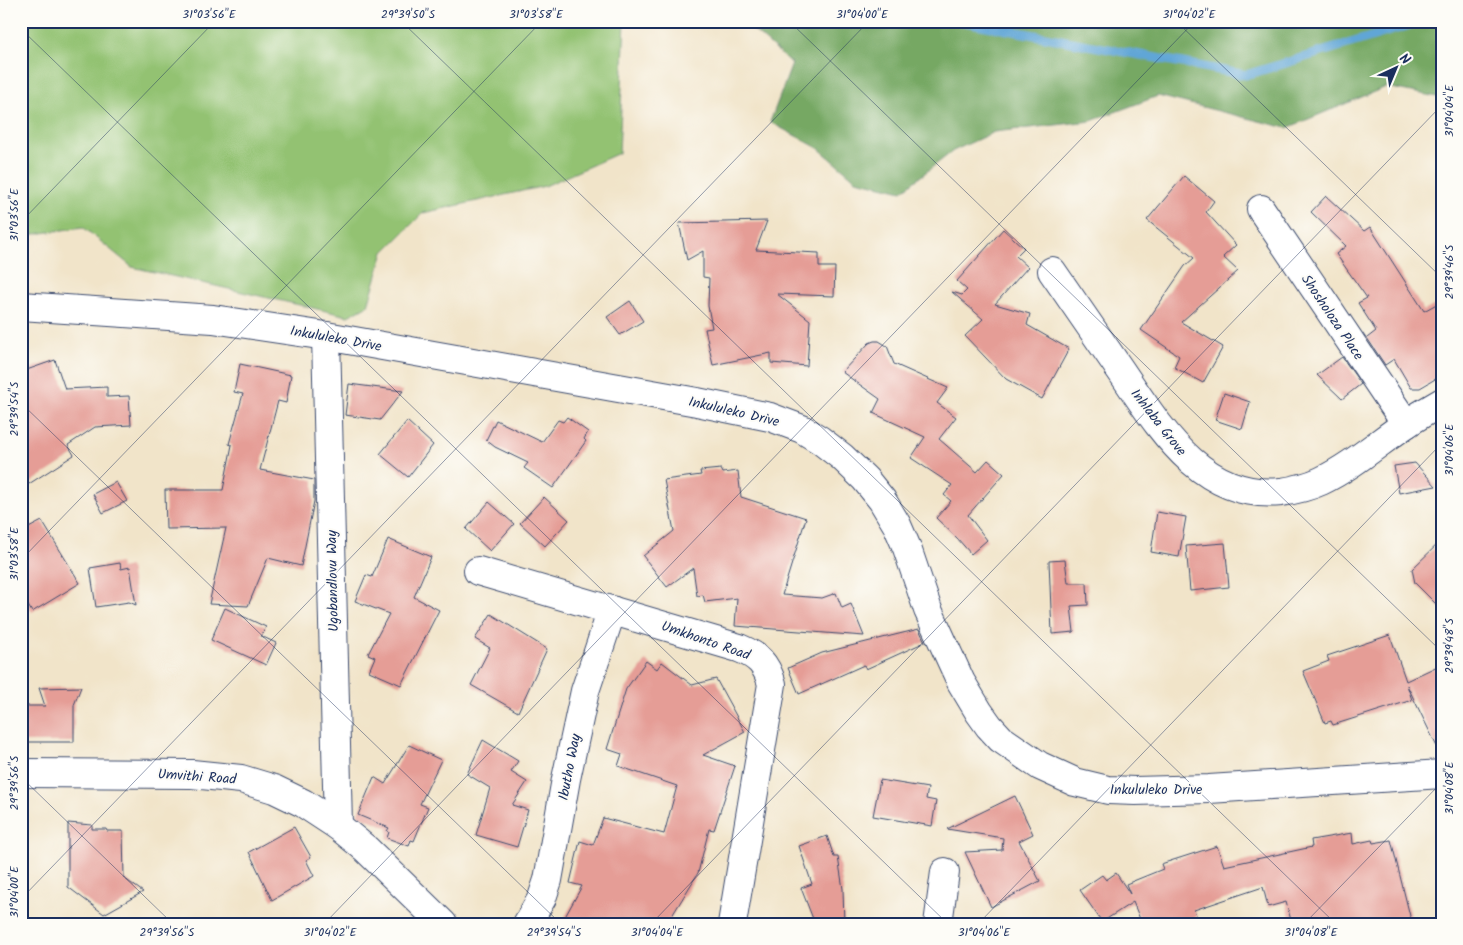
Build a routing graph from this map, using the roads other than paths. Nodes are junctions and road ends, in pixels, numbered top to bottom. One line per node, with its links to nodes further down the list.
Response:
1 (1261, 209): 6 (street, Shosholoza Place)
2 (1052, 271): 6 (street, Inhlaba Grove)
3 (21, 306): 4 (street, Inkululeko Drive)
4 (326, 336): 10 (street, Inkululeko Drive); 11 (street, Ugobandlovu Way)
5 (1442, 402): 6 (street, Inhlaba Grove)
6 (1406, 424)
7 (478, 571): 8 (street, Umkhonto Road)
8 (612, 610): 14 (street, Ibutho Way); 15 (street, Umkhonto Road)
9 (21, 773): 11 (street, Umvithi Road)
10 (1442, 774)
11 (338, 826): 13 (street, Umvithi Road)
12 (945, 872): 16 (street)
13 (443, 924)
14 (527, 924)
15 (732, 924)
16 (938, 924)

